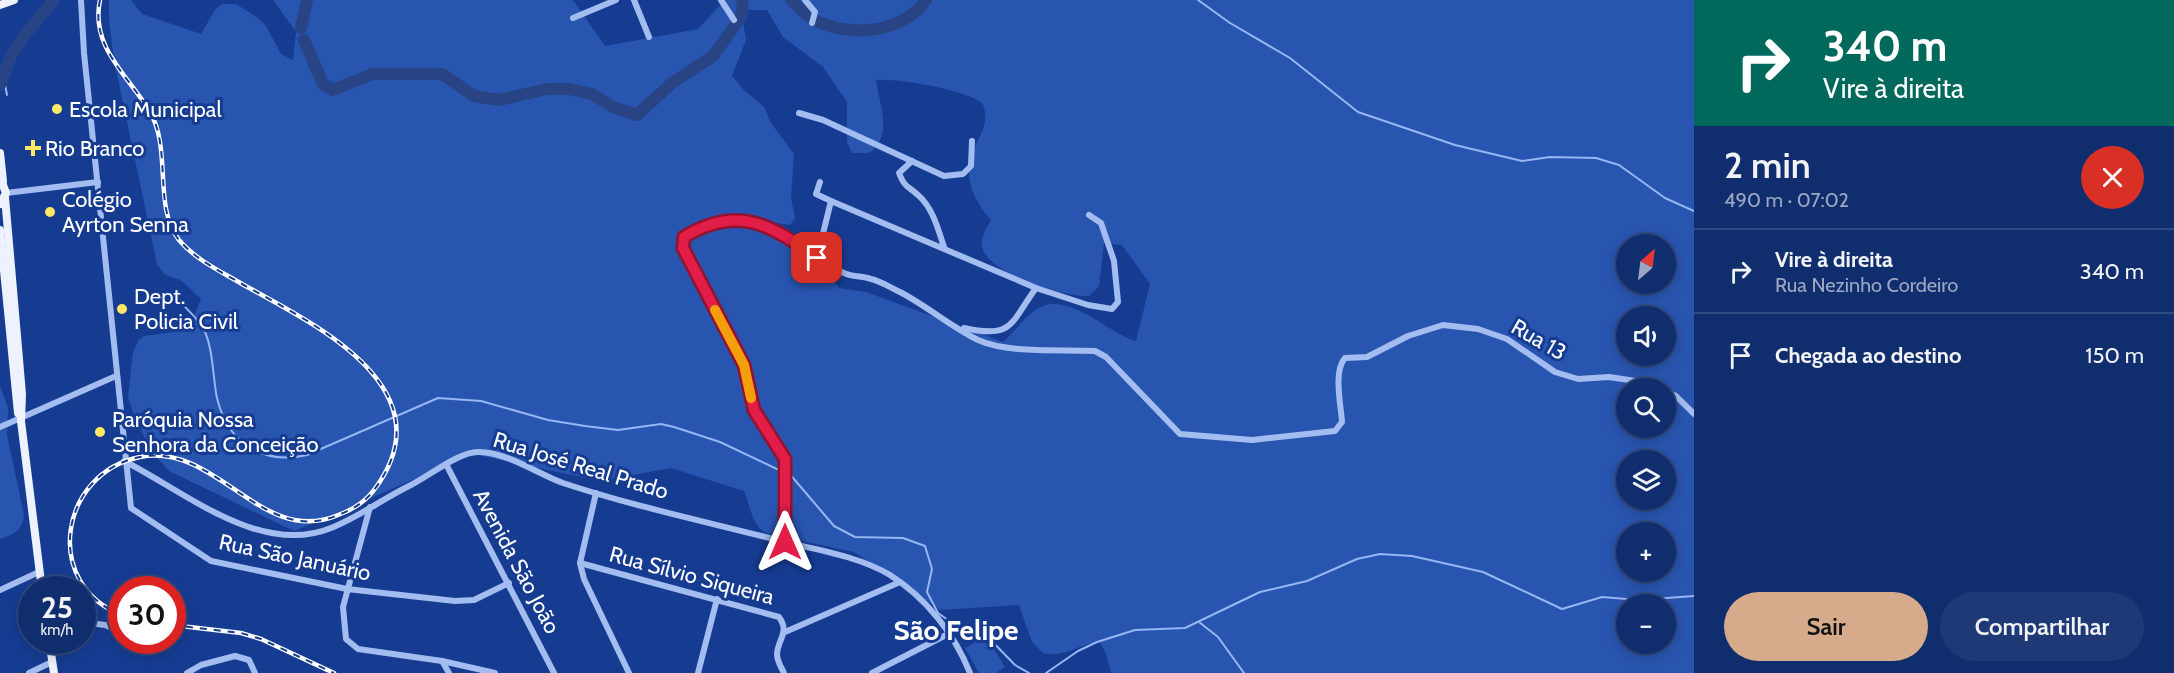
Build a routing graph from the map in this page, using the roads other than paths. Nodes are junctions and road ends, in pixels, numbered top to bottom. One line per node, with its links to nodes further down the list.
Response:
1 (14, 0): 7 (main road)
2 (81, 0): 18 (street, Rua São Januário)
3 (616, 0): 8 (street)
4 (634, 0): 11 (street)
5 (721, 0): 9 (street)
6 (805, 0): 10 (street)
7 (0, 5)
8 (573, 18)
9 (734, 20)
10 (812, 23)
11 (649, 36)
12 (799, 113): 15 (street)
13 (972, 141): 15 (street)
14 (0, 153): 16 (main road)
15 (912, 161): 23 (street)
16 (2, 179): 19 (main road)
17 (820, 182): 20 (street)
18 (98, 183): 19 (street); 28 (street, Rua São Januário)
19 (4, 198): 26 (main road)
20 (831, 201): 23 (street); 24 (street)
21 (1089, 215): 25 (street)
22 (0, 230): 26 (main road)
23 (944, 247): 25 (street)
24 (817, 258): 27 (street); 38 (street)
25 (1036, 288): 27 (street)
26 (7, 299): 32 (main road)
27 (958, 327): 29 (street, Rua 13)
28 (116, 376): 32 (street); 34 (street, Rua São Januário)
29 (1616, 379)
30 (1676, 396): 31 (street)
31 (1694, 414)
32 (21, 418): 33 (street); 40 (main road)
33 (0, 427)
34 (124, 461): 37 (street, Rua José Real Prado); 45 (street, Rua São Januário)
35 (447, 466): 36 (street, Rua José Real Prado); 37 (street, Rua José Real Prado); 43 (street, Avenida São João)
36 (596, 493): 38 (street, Rua José Real Prado); 39 (street)
37 (370, 507): 45 (street)
38 (785, 542): 42 (street, Rua José Real Prado)
39 (579, 563): 46 (street, Rua Sílvio Siqueira); 59 (street)
40 (39, 572): 41 (main road); 44 (street)
41 (40, 576)
42 (900, 582): 47 (street); 48 (street, Rua José Real Prado)
43 (509, 583): 45 (street, Rua São Januário); 58 (street, Avenida São João)
44 (0, 590)
45 (347, 590): 50 (street)
46 (717, 599): 47 (street, Rua Sílvio Siqueira); 60 (street)
47 (785, 632): 61 (street)
48 (950, 633): 62 (street); 63 (street, Rua José Real Prado)
49 (51, 654): 51 (main road)
50 (442, 661): 56 (street); 57 (street)
51 (52, 662): 52 (street); 53 (main road)
52 (29, 673)
53 (54, 673)
54 (187, 673): 55 (street)
55 (255, 673)
56 (449, 673)
57 (495, 673)
58 (554, 673)
59 (629, 673)
60 (698, 673)
61 (784, 673)
62 (872, 673)
63 (970, 673)

